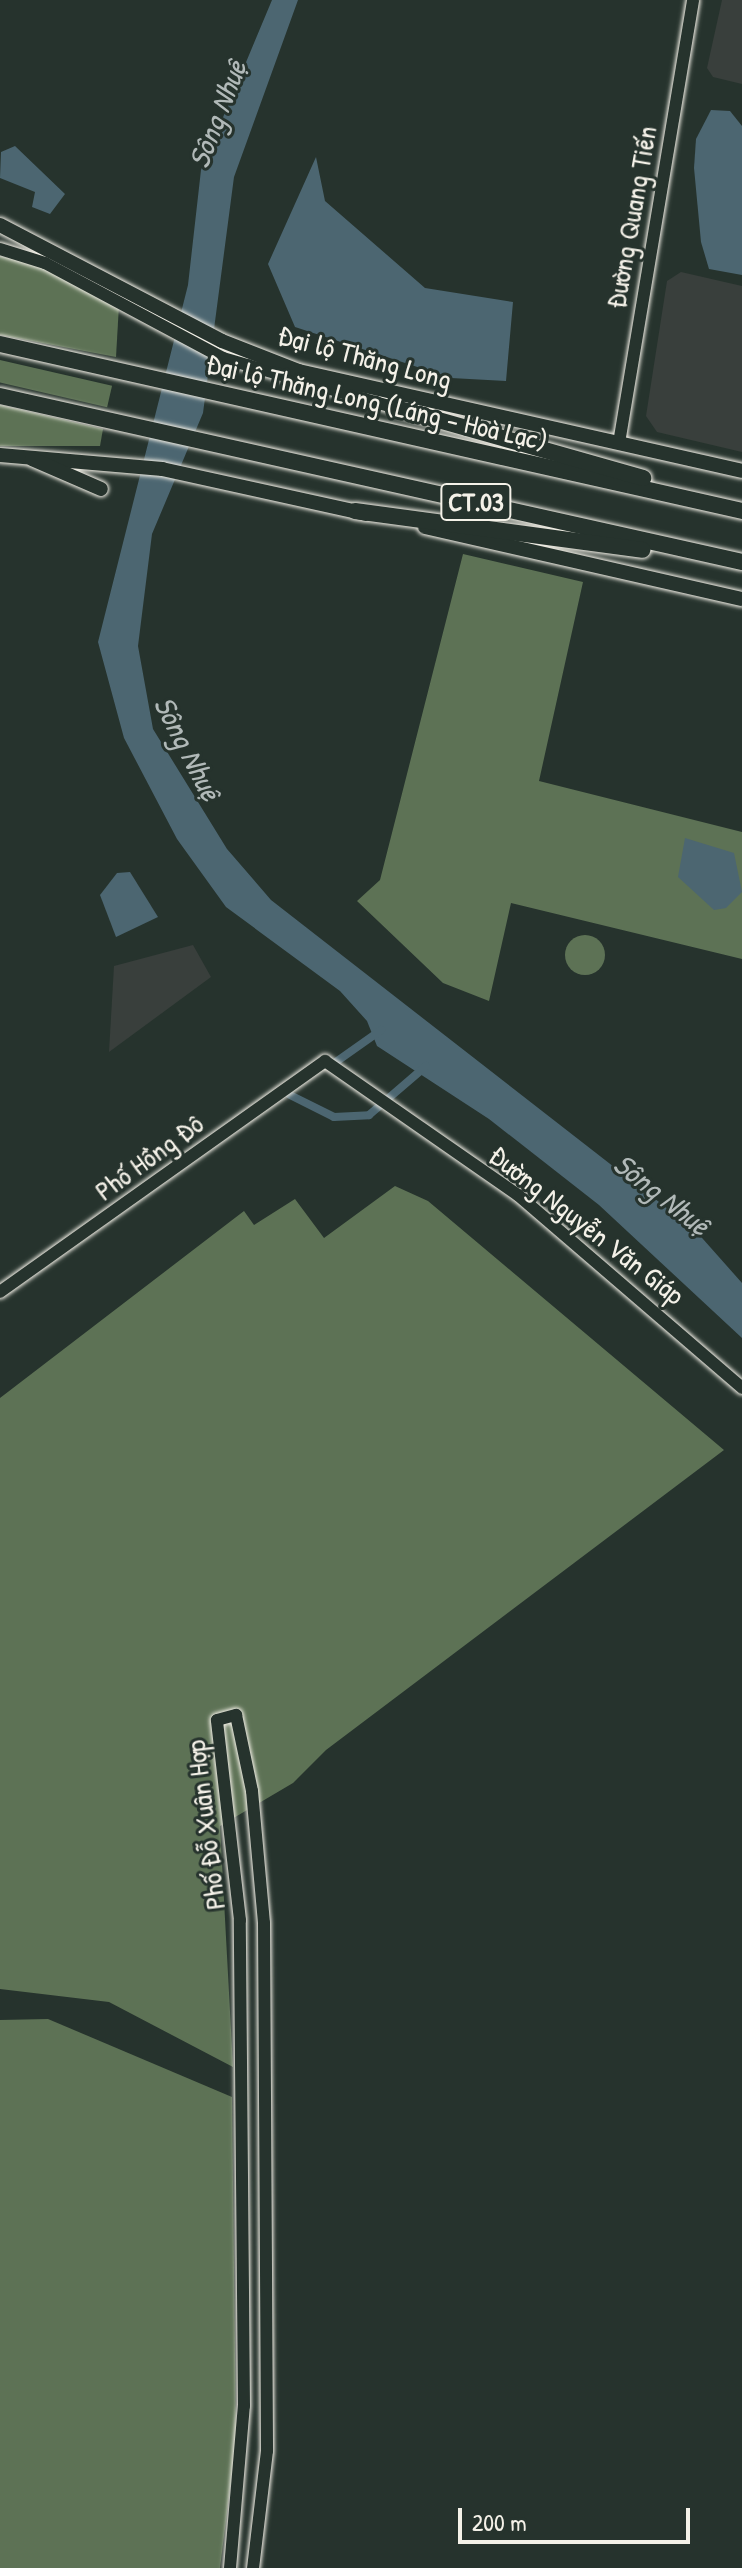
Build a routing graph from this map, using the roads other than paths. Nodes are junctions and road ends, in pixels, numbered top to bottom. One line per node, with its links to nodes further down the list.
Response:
1 (693, 0): 9 (street, Đường Quang Tiến)
2 (0, 225): 4 (main road, Đại lộ Thăng Long)
3 (0, 249): 4 (street)
4 (164, 319): 7 (street, Đại lộ Thăng Long); 8 (main road, Đại lộ Thăng Long)
5 (0, 344): 16 (highway, Đại lộ Thăng Long (Láng - Hoà Lạc) / CT.03)
6 (0, 396): 17 (highway, CT.03)
7 (396, 408): 8 (main road); 14 (highway)
8 (499, 417): 9 (main road, Đại lộ Thăng Long)
9 (619, 443): 12 (main road, Đại lộ Thăng Long)
10 (0, 455): 11 (main road)
11 (31, 458): 13 (main road); 15 (main road)
12 (742, 471)
13 (101, 489)
14 (742, 503)
15 (355, 511): 18 (highway); 19 (main road)
16 (742, 511)
17 (742, 562)
18 (742, 569)
19 (742, 599)
20 (325, 1061): 21 (street, Phố Hồng Đô); 22 (street, Đường Nguyễn Văn Giáp)
21 (0, 1292)
22 (742, 1388)
23 (241, 2116): 24 (street); 24 (street, Phố Đỗ Xuân Hợp); 25 (street, Phố Đỗ Xuân Hợp)
24 (265, 2116): 26 (street, Phố Đỗ Xuân Hợp)
25 (245, 2348): 26 (street); 27 (street, Phố Đỗ Xuân Hợp)
26 (267, 2348): 28 (street, Phố Đỗ Xuân Hợp)
27 (233, 2549): 28 (street, Phố Đỗ Xuân Hợp); 29 (street, Phố Đỗ Xuân Hợp)
28 (254, 2562)
29 (230, 2568)

